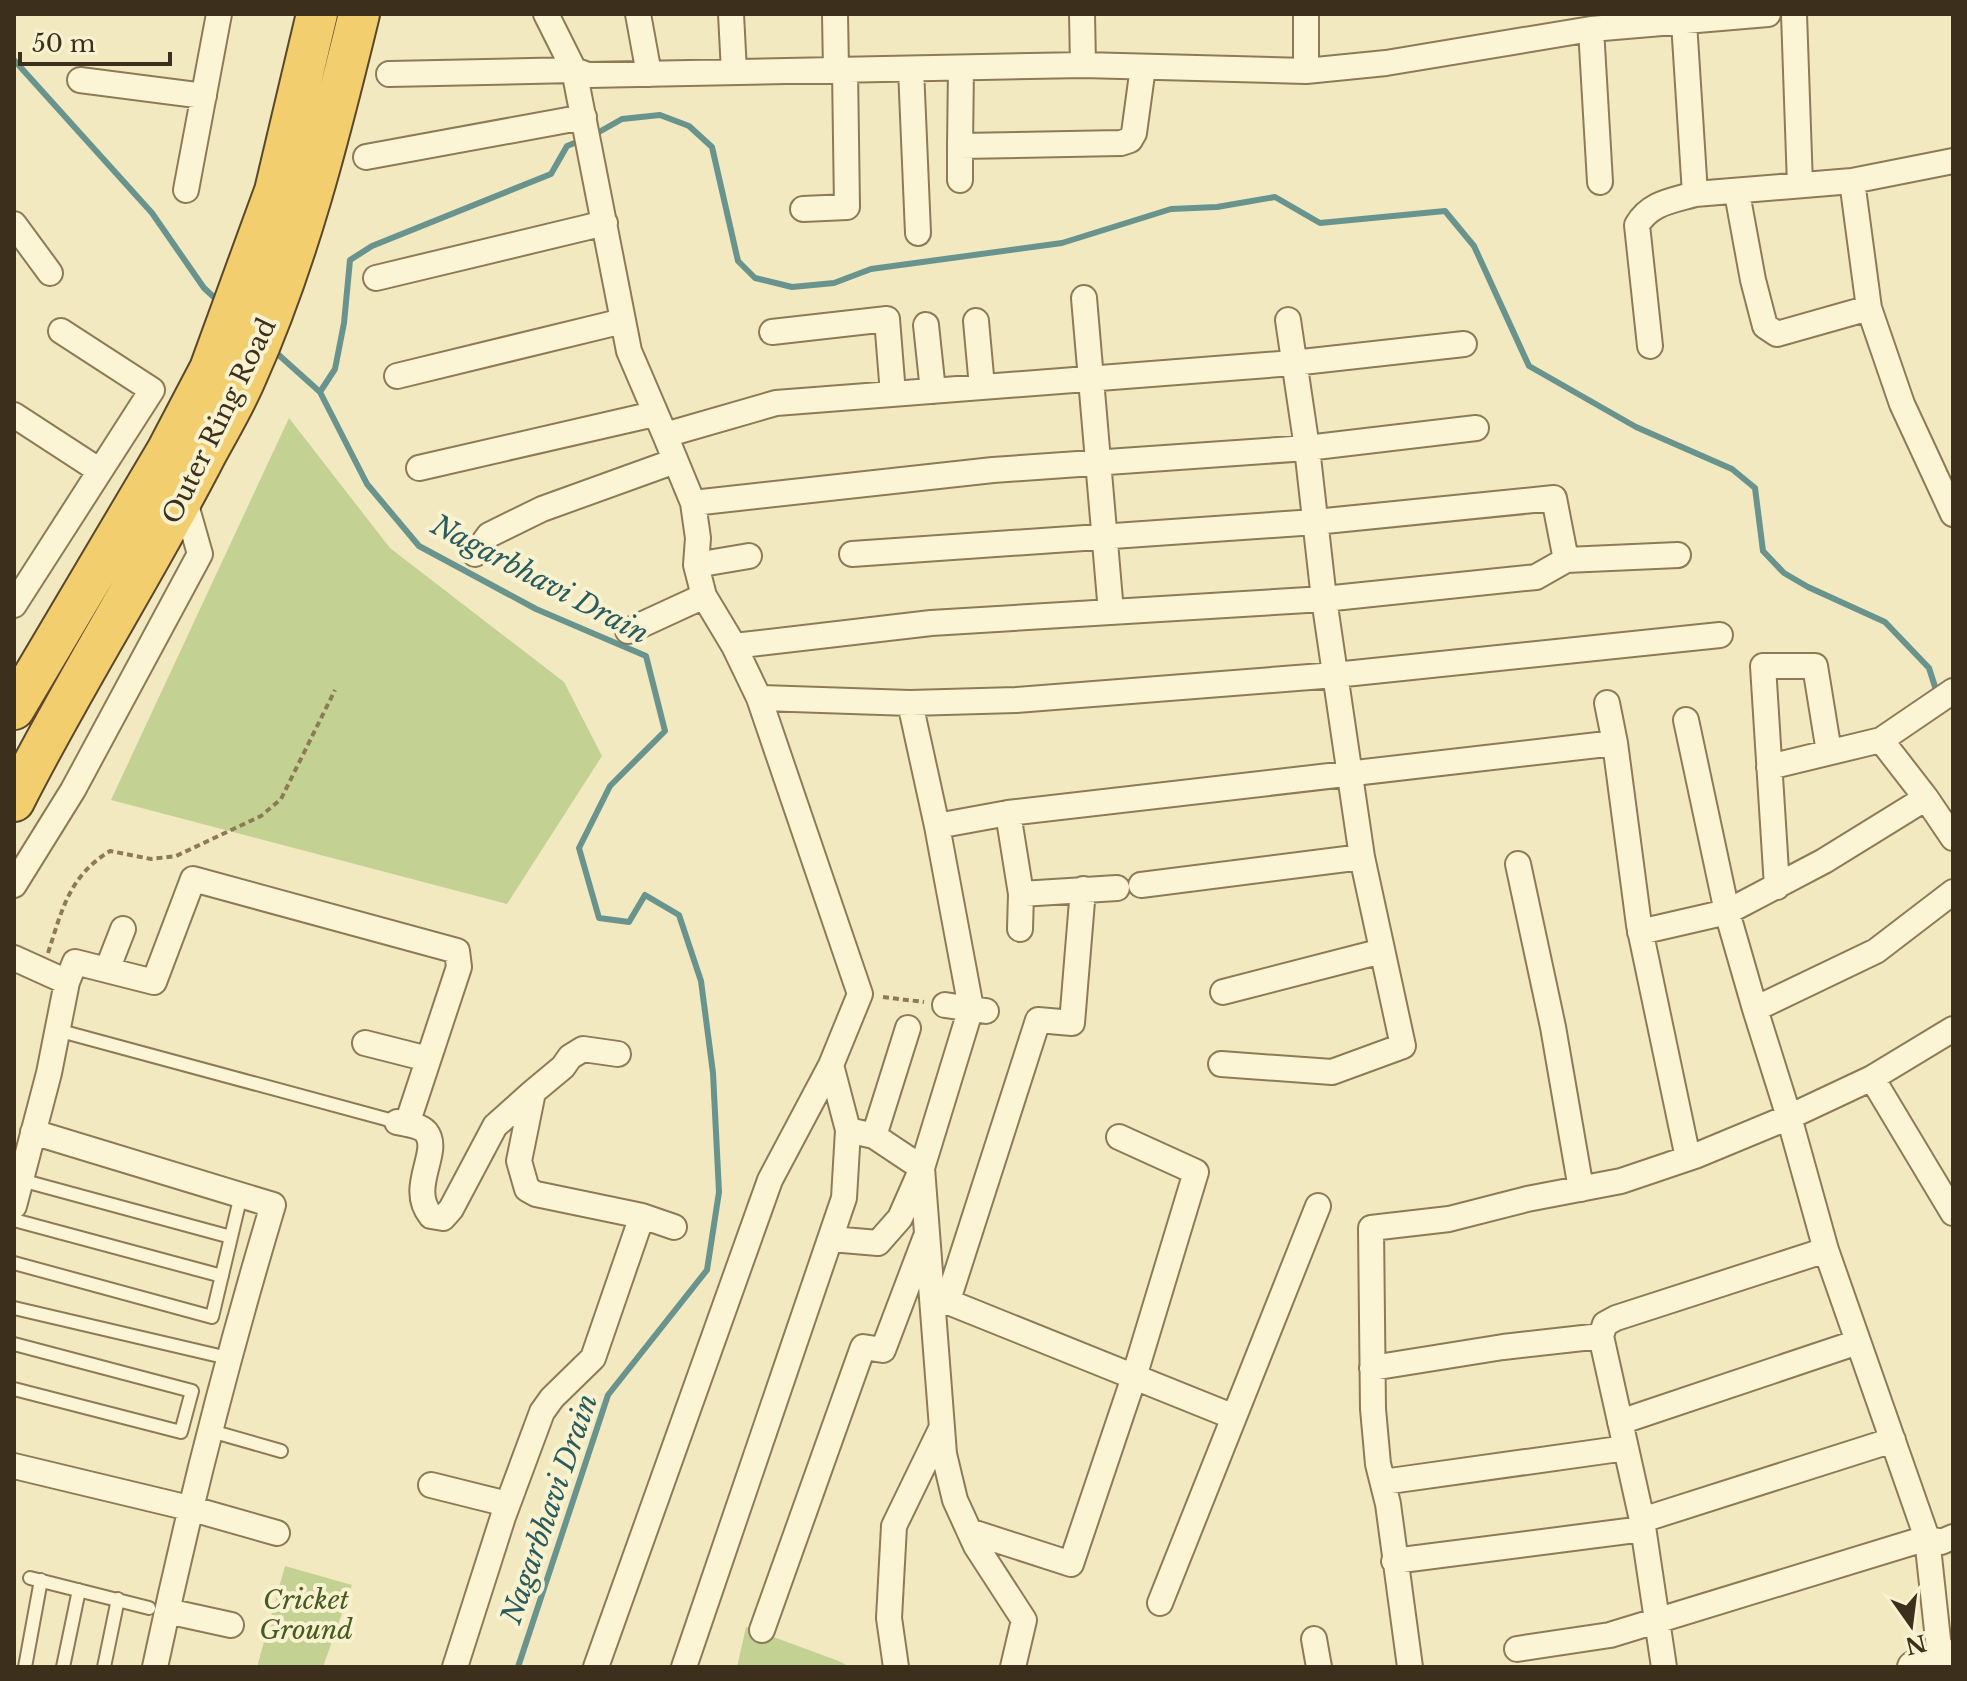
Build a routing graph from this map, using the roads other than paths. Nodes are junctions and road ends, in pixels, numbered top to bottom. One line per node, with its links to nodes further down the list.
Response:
1 (219, 14): 25 (street)
2 (317, 14): 90 (highway, Outer Ring Road)
3 (359, 14): 67 (highway, Outer Ring Road)
4 (546, 14): 18 (street)
5 (638, 14): 23 (street)
6 (731, 14): 21 (street)
7 (835, 14): 19 (street)
8 (1082, 14): 14 (street)
9 (1306, 14): 20 (street)
10 (1768, 14): 12 (street)
11 (1794, 14): 33 (street)
12 (1684, 22): 13 (street); 36 (street)
13 (1591, 29): 20 (street); 32 (street)
14 (1083, 65): 15 (street); 16 (street)
15 (1143, 67): 20 (street); 27 (street)
16 (961, 68): 17 (street); 27 (street)
17 (911, 69): 19 (street); 40 (street)
18 (574, 70): 22 (street); 23 (street); 26 (street)
19 (840, 70): 21 (street); 37 (street)
20 (1306, 71)
21 (734, 72): 23 (street)
22 (389, 74)
23 (649, 74)
24 (80, 80): 25 (street)
25 (204, 96): 34 (street)
26 (585, 119): 28 (street); 38 (street)
27 (960, 146): 30 (street)
28 (366, 157)
29 (1953, 161): 31 (street)
30 (960, 180)
31 (1852, 181): 33 (street); 44 (street)
32 (1600, 182)
33 (1800, 185): 35 (street)
34 (186, 190)
35 (1737, 193): 36 (street); 44 (street)
36 (1695, 194): 52 (street)
37 (803, 209)
38 (605, 223): 42 (street); 46 (street)
39 (14, 224): 41 (street)
40 (918, 233)
41 (50, 273)
42 (376, 278)
43 (1084, 298): 55 (street)
44 (1869, 308): 68 (street)
45 (1288, 320): 53 (street)
46 (623, 321): 54 (street); 60 (street)
47 (976, 321): 56 (street)
48 (926, 325): 57 (street)
49 (61, 331): 66 (street)
50 (772, 332): 58 (street)
51 (1464, 344): 53 (street)
52 (1650, 346)
53 (1293, 363): 55 (street); 62 (street)
54 (397, 376)
55 (1091, 377): 56 (street); 64 (street)
56 (982, 387): 57 (street)
57 (933, 391): 58 (street)
58 (893, 394): 60 (street)
59 (14, 415): 66 (street)
60 (660, 425): 63 (street); 65 (street)
61 (1476, 428): 62 (street)
62 (1307, 448): 64 (street); 70 (street)
63 (675, 461): 69 (street); 72 (street)
64 (1100, 461): 69 (street); 71 (street)
65 (419, 468)
66 (100, 471): 80 (street)
67 (184, 498): 98 (highway, Outer Ring Road); 104 (street)
68 (1950, 499)
69 (693, 503): 77 (street)
70 (1315, 522): 71 (street); 76 (street); 79 (street)
71 (1105, 537): 73 (street); 81 (street)
72 (475, 554)
73 (852, 554)
74 (1678, 555): 76 (street)
75 (749, 556): 77 (street)
76 (1566, 560): 79 (street)
77 (696, 565): 78 (street)
78 (704, 596): 82 (street); 84 (street)
79 (1324, 599): 81 (street); 85 (street)
80 (14, 605)
81 (1111, 612): 84 (street)
82 (628, 631)
83 (1720, 635): 85 (street)
84 (734, 646): 87 (street)
85 (1335, 675): 88 (street); 96 (street)
86 (1953, 691): 92 (street)
87 (759, 698): 88 (street); 128 (street)
88 (910, 703): 100 (street)
89 (1607, 703): 93 (street)
90 (14, 709)
91 (1686, 720): 109 (street)
92 (1881, 740): 94 (street); 97 (street)
93 (1615, 743): 96 (street); 112 (street)
94 (1829, 752): 95 (street); 95 (street)
95 (1769, 767): 105 (street)
96 (1349, 773): 99 (street); 102 (street)
97 (1926, 798): 101 (street); 105 (street)
98 (14, 801)
99 (1008, 813): 100 (street); 108 (street)
100 (937, 826): 120 (street)
101 (1953, 838)
102 (1362, 857): 106 (street); 113 (street)
103 (1518, 864): 140 (street)
104 (14, 885)
105 (1777, 887): 109 (street)
106 (1083, 889): 108 (street); 154 (street)
107 (1953, 892): 119 (street)
108 (1021, 894): 111 (street)
109 (1727, 912): 112 (street); 119 (street)
110 (123, 929): 115 (street)
111 (1020, 929)
112 (1640, 932): 137 (street)
113 (1382, 951): 117 (street); 127 (street)
114 (14, 958): 116 (street)
115 (107, 970): 116 (street); 126 (street)
116 (67, 982): 123 (street)
117 (1223, 992)
118 (945, 1005): 120 (street)
119 (1755, 1009): 131 (street)
120 (980, 1010): 138 (street)
121 (908, 1028): 135 (street)
122 (1953, 1029): 129 (street)
123 (57, 1030): 132 (lane); 134 (street)
124 (365, 1043): 126 (street)
125 (618, 1054): 130 (street)
126 (428, 1059): 132 (street)
127 (1221, 1064)
128 (831, 1065): 133 (street); 197 (street)
129 (1872, 1078): 131 (street); 144 (street)
130 (533, 1092): 132 (street); 145 (street)
131 (1789, 1117): 137 (street); 151 (street)
132 (402, 1123)
133 (848, 1130): 135 (street); 150 (street)
134 (33, 1132): 139 (street); 141 (street)
135 (874, 1136): 138 (street)
136 (1119, 1137): 161 (street)
137 (1688, 1158): 140 (street)
138 (922, 1168): 148 (street); 150 (street)
139 (21, 1180): 142 (street); 149 (lane)
140 (1581, 1189): 160 (street)
141 (241, 1195): 149 (lane); 159 (street)
142 (14, 1206)
143 (1318, 1206): 163 (street)
144 (1953, 1213)
145 (642, 1216): 147 (street); 173 (street)
146 (14, 1220): 153 (lane)
147 (674, 1227)
148 (928, 1233): 154 (street); 187 (street)
149 (231, 1237): 153 (lane)
150 (831, 1239): 198 (street)
151 (1826, 1250): 156 (street); 157 (street)
152 (14, 1263): 153 (lane)
153 (222, 1276)
154 (940, 1299): 161 (street); 165 (street)
155 (14, 1308): 159 (lane)
156 (1601, 1336): 160 (street); 164 (street)
157 (1858, 1342): 164 (street); 167 (street)
158 (14, 1344): 162 (lane)
159 (228, 1358): 166 (street)
160 (1372, 1368): 171 (street)
161 (1134, 1377): 163 (street); 176 (street)
162 (14, 1389)
163 (1234, 1417): 183 (street)
164 (1620, 1422): 168 (street)
165 (942, 1427): 176 (street); 199 (street)
166 (211, 1431): 169 (lane); 174 (street)
167 (1893, 1440): 175 (street); 179 (street)
168 (1626, 1448): 171 (street); 175 (street)
169 (281, 1451)
170 (14, 1466): 174 (street)
171 (1383, 1482): 180 (street)
172 (431, 1485): 173 (street)
173 (507, 1504): 196 (street)
174 (189, 1508): 177 (street); 184 (street)
175 (1642, 1524): 180 (street); 185 (street)
176 (969, 1531): 200 (street)
177 (277, 1533)
178 (1953, 1537): 179 (street)
179 (1927, 1538): 185 (street); 190 (street)
180 (1394, 1561): 202 (street)
181 (79, 1590): 182 (lane); 192 (lane); 193 (lane)
182 (118, 1599): 184 (lane); 194 (lane)
183 (1160, 1603)
184 (158, 1610): 186 (street); 195 (street)
185 (1657, 1622): 189 (street); 203 (street)
186 (231, 1625)
187 (762, 1630)
188 (1314, 1639): 201 (street)
189 (1517, 1649)
190 (1937, 1661)
191 (14, 1664): 192 (lane)
192 (25, 1667)
193 (63, 1667)
194 (104, 1667)
195 (155, 1667)
196 (455, 1667)
197 (596, 1667)
198 (684, 1667)
199 (896, 1667)
200 (1013, 1667)
201 (1319, 1667)
202 (1410, 1667)
203 (1664, 1667)

